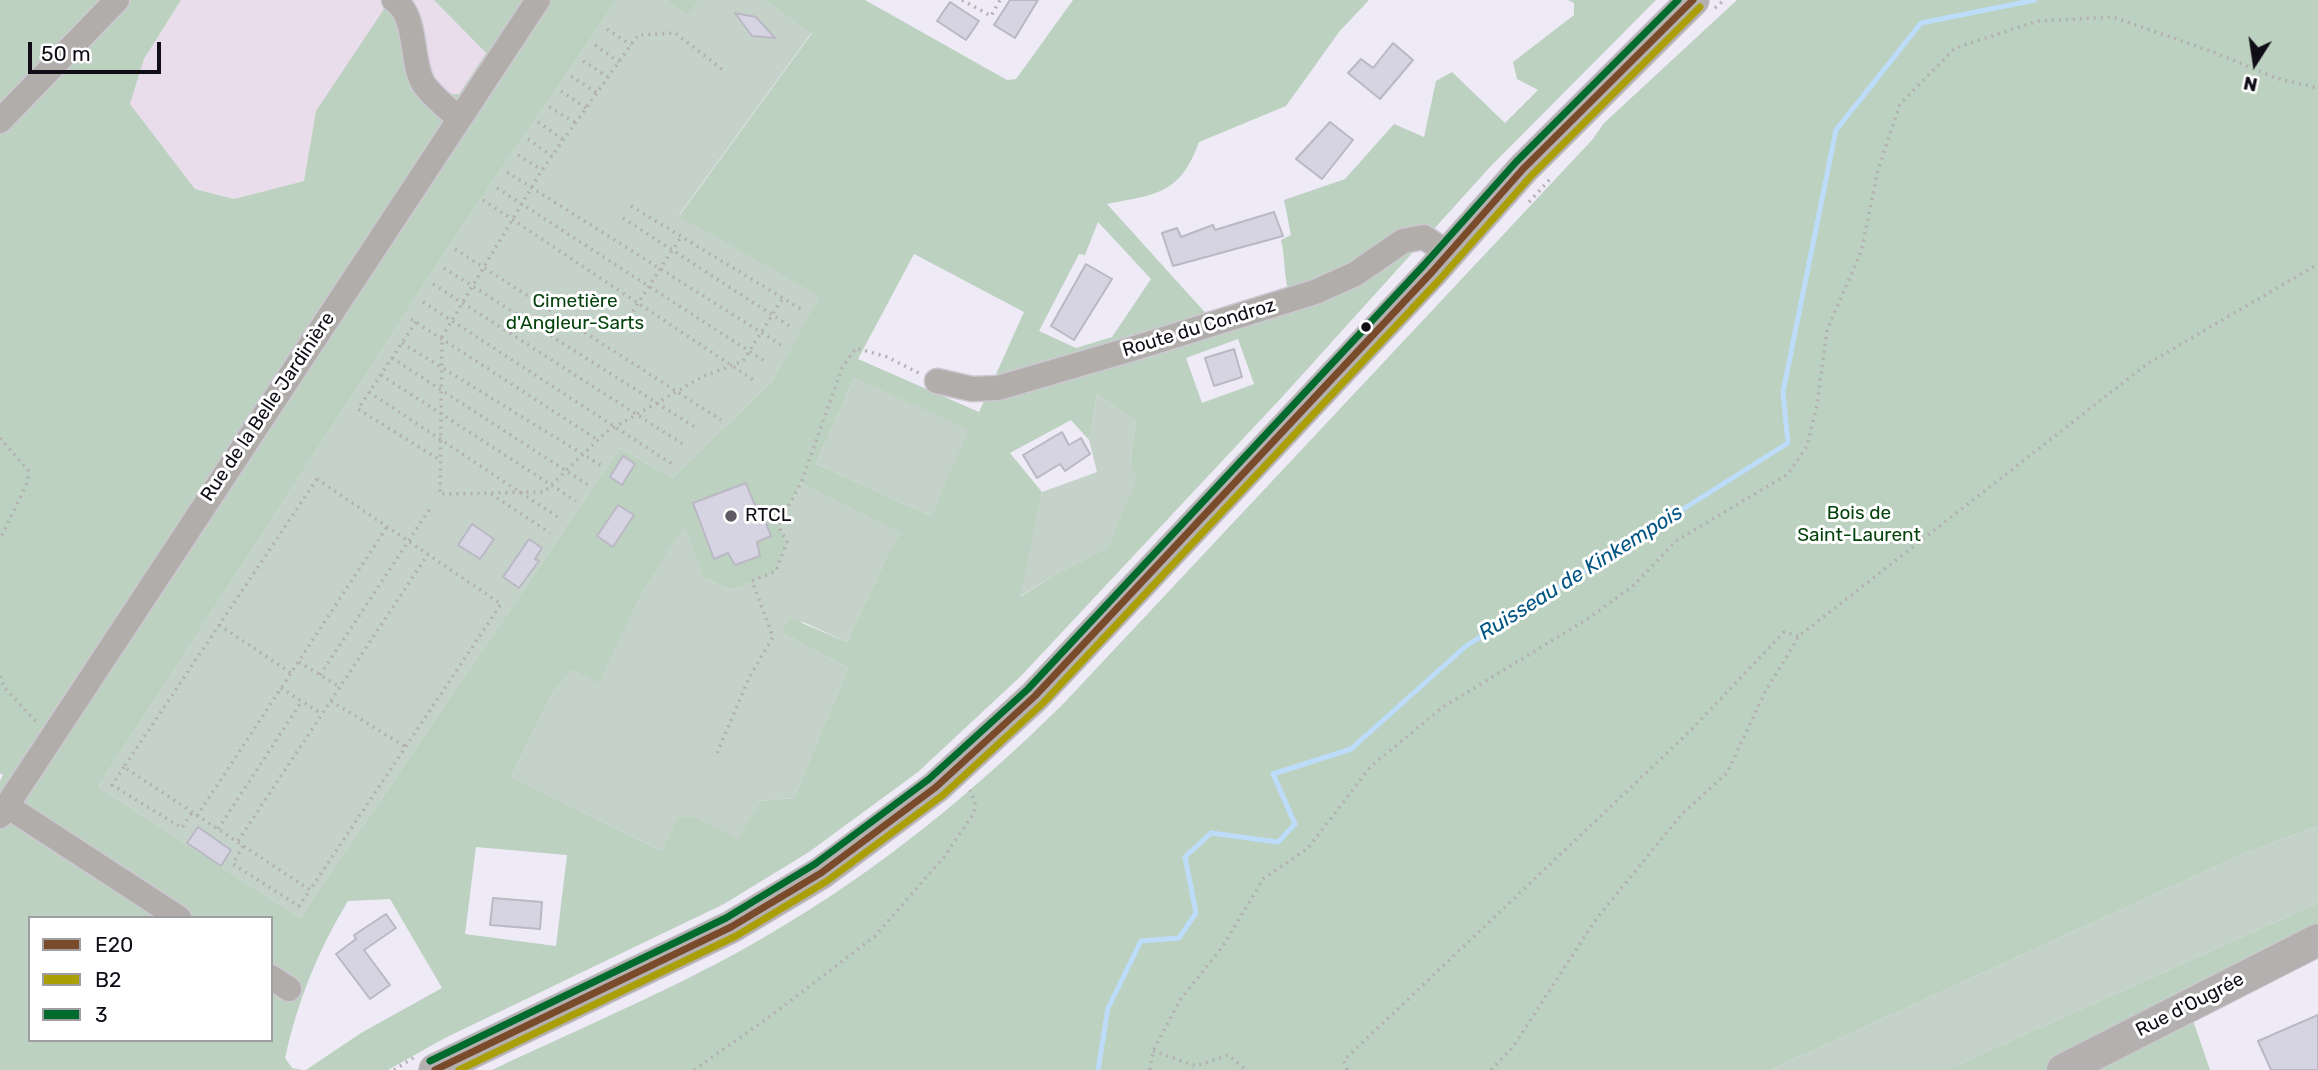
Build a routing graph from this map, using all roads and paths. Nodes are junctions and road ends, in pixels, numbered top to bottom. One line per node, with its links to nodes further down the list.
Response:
1 (117, 0): 22 (street)
2 (394, 0): 21 (street)
3 (538, 0): 21 (street, Rue de la Belle Jardinière)
4 (962, 0): 7 (path)
5 (1000, 0): 7 (path)
6 (1693, 0): 43 (main road)
7 (970, 2)
8 (607, 29): 10 (path)
9 (595, 45): 12 (path)
10 (631, 45): 12 (path); 13 (path)
11 (583, 61): 15 (path)
12 (619, 62): 15 (path)
13 (722, 69)
14 (571, 76): 18 (path)
15 (608, 77): 18 (path)
16 (2318, 88): 129 (path)
17 (561, 92): 20 (path)
18 (597, 93): 20 (path)
19 (549, 107): 24 (path)
20 (586, 108): 24 (path)
21 (459, 119): 115 (street, Rue de la Belle Jardinière)
22 (0, 121)
23 (538, 122): 26 (path)
24 (576, 123): 26 (path)
25 (528, 139): 28 (path)
26 (564, 140): 28 (path)
27 (518, 155): 29 (path)
28 (552, 156): 29 (path)
29 (542, 170): 32 (path)
30 (507, 172): 32 (path)
31 (1554, 175): 36 (path)
32 (532, 187): 35 (path); 47 (path)
33 (497, 188): 35 (path)
34 (483, 201): 38 (path)
35 (522, 204): 38 (path); 50 (path)
36 (1527, 204)
37 (631, 206): 40 (path)
38 (513, 218): 46 (path); 53 (path)
39 (623, 218): 42 (path)
40 (681, 236): 42 (path); 51 (path)
41 (454, 249): 46 (path)
42 (672, 250): 47 (path); 56 (path)
43 (1447, 253): 73 (street, Route du Condroz); 119 (main road)
44 (2318, 264): 105 (path)
45 (444, 268): 49 (path)
46 (484, 268): 49 (path); 76 (path)
47 (661, 268): 50 (path); 62 (path)
48 (433, 284): 54 (path)
49 (473, 286): 54 (path); 77 (path)
50 (649, 286): 53 (path); 66 (path)
51 (783, 298): 55 (path); 56 (path)
52 (423, 302): 58 (path)
53 (639, 302): 60 (path); 70 (path)
54 (463, 303): 58 (path); 79 (path)
55 (801, 309)
56 (772, 315): 61 (path); 62 (path)
57 (411, 319): 59 (path)
58 (452, 320): 63 (path); 81 (path)
59 (416, 322): 63 (path); 64 (path)
60 (625, 323)
61 (791, 327)
62 (761, 332): 65 (path); 66 (path)
63 (442, 337): 69 (path); 85 (path)
64 (402, 343): 67 (path); 69 (path)
65 (781, 345)
66 (749, 351): 68 (path); 70 (path)
67 (392, 358): 71 (path); 74 (path)
68 (766, 362)
69 (442, 365): 74 (path); 87 (path)
70 (732, 365): 72 (path); 76 (path)
71 (381, 375): 75 (path); 78 (path)
72 (755, 381)
73 (937, 381): 117 (path)
74 (441, 389): 78 (path); 91 (path)
75 (369, 392): 84 (path); 88 (path)
76 (677, 392): 77 (path); 80 (path)
77 (657, 403): 79 (path); 82 (path)
78 (441, 412): 84 (path); 92 (path)
79 (637, 415): 81 (path); 86 (path)
80 (721, 420)
81 (615, 427): 85 (path); 89 (path)
82 (698, 429)
83 (0, 438): 101 (path)
84 (440, 438): 88 (path); 95 (path)
85 (598, 440): 87 (path)
86 (686, 446)
87 (583, 455): 90 (path); 91 (path)
88 (440, 460): 94 (path)
89 (672, 464)
90 (602, 466)
91 (566, 470): 92 (path); 93 (path)
92 (551, 485): 95 (path); 96 (path)
93 (588, 485)
94 (489, 493): 95 (path); 100 (path)
95 (520, 493): 98 (path)
96 (576, 501)
97 (431, 507): 102 (path)
98 (562, 520)
99 (387, 527): 102 (path); 104 (path); 106 (path)
100 (550, 533)
101 (0, 539)
102 (408, 540): 103 (path); 108 (path)
103 (428, 554): 110 (path); 116 (path)
104 (219, 625): 107 (path); 118 (path)
105 (1799, 636): 135 (path); 136 (path)
106 (299, 662): 107 (path); 108 (path)
107 (291, 673): 111 (path)
108 (320, 675): 110 (path)
109 (0, 676): 115 (path)
110 (340, 687): 113 (path)
111 (281, 688): 112 (path); 122 (path)
112 (302, 701): 114 (path); 123 (path)
113 (331, 701): 114 (path); 116 (path)
114 (322, 714): 124 (path)
115 (48, 742): 120 (street, Rue de la Belle Jardinière)
116 (406, 747): 126 (path)
117 (717, 753)
118 (124, 767): 121 (path); 121 (path)
119 (956, 771): 130 (main road); 132 (path)
120 (3, 811): 127 (street)
121 (192, 812): 122 (path)
122 (197, 816): 123 (path)
123 (218, 829): 124 (path)
124 (237, 842): 125 (path)
125 (243, 846): 126 (path); 126 (path)
126 (310, 890)
127 (176, 916)
128 (2318, 940): 137 (main road, Rue d'Ougrée)
129 (1153, 1051): 133 (path); 134 (path)
130 (430, 1061): 131 (path)
131 (394, 1070)
132 (694, 1070)
133 (1150, 1070)
134 (1246, 1070)
135 (1347, 1070)
136 (1491, 1070)
137 (2063, 1070)

